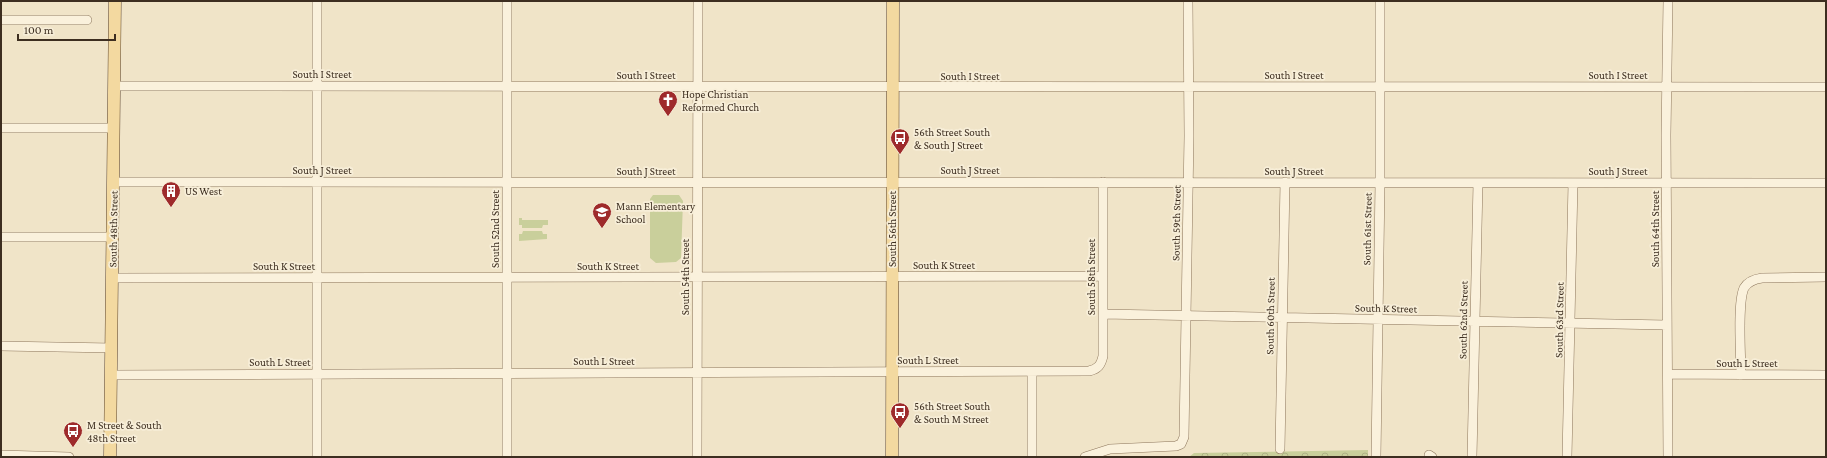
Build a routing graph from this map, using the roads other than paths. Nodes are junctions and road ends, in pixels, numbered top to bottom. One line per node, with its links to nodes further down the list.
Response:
1 (115, 1): 11 (main road, South 48th Street)
2 (317, 1): 12 (street)
3 (507, 1): 13 (street, South 52nd Street)
4 (698, 1): 14 (street, South 54th Street)
5 (893, 1): 18 (main road, South 56th Street)
6 (1188, 1): 19 (street, South 59th Street)
7 (1380, 1): 15 (street, South 61st Street)
8 (1668, 1): 16 (street, South 64th Street)
9 (1, 20): 10 (street)
10 (87, 20)
11 (114, 86): 12 (street, South I Street); 21 (main road, South 48th Street)
12 (316, 86): 13 (street, South I Street); 23 (street)
13 (506, 87): 14 (street, South I Street); 28 (street, South 52nd Street)
14 (697, 87): 18 (street, South I Street); 29 (street, South 54th Street)
15 (1380, 87): 16 (street, South I Street); 19 (street, South I Street); 27 (street, South 61st Street)
16 (1667, 87): 17 (street, South I Street); 34 (street, South 64th Street)
17 (1826, 87)
18 (893, 88): 19 (street, South I Street); 24 (main road, South 56th Street)
19 (1188, 88): 30 (street, South 59th Street)
20 (1, 128): 21 (street)
21 (114, 128): 22 (main road, South 48th Street)
22 (114, 182): 23 (street, South J Street); 36 (main road, South 48th Street)
23 (317, 182): 28 (street, South J Street); 41 (street)
24 (892, 182): 25 (street, South J Street); 29 (street, South J Street); 38 (main road, South 56th Street)
25 (1103, 182): 30 (street, South J Street); 37 (street, South 58th Street)
26 (1285, 182): 27 (street, South J Street); 30 (street, South J Street); 46 (street, South 60th Street)
27 (1380, 182): 31 (street, South J Street); 47 (street, South 61st Street)
28 (506, 183): 29 (street, South J Street); 42 (street, South 52nd Street)
29 (696, 183): 43 (street, South 54th Street)
30 (1188, 183): 45 (street, South 59th Street)
31 (1478, 183): 32 (street, South J Street); 48 (street, South 62nd Street)
32 (1573, 183): 34 (street, South J Street); 49 (street, South 63rd Street)
33 (1826, 183): 34 (street, South J Street)
34 (1667, 184): 50 (street, South 64th Street)
35 (1, 237): 36 (street)
36 (113, 237): 40 (main road, South 48th Street)
37 (1103, 276): 38 (street, South K Street); 44 (street, South 58th Street)
38 (892, 277): 43 (street, South K Street); 54 (main road, South 56th Street)
39 (1826, 277): 61 (street)
40 (113, 278): 41 (street, South K Street); 52 (main road, South 48th Street)
41 (317, 278): 42 (street, South K Street); 57 (street)
42 (507, 278): 43 (street, South K Street); 58 (street, South 52nd Street)
43 (697, 278): 56 (street, South 54th Street)
44 (1104, 314): 45 (street, South K Street); 53 (street, South 58th Street)
45 (1186, 315): 46 (street, South K Street); 63 (street, South 59th Street)
46 (1281, 318): 47 (street, South K Street); 64 (street, South 60th Street)
47 (1378, 319): 48 (street, South K Street); 75 (street, South 61st Street)
48 (1475, 322): 49 (street, South K Street); 76 (street, South 62nd Street)
49 (1571, 324): 50 (street, South K Street); 77 (street, South 63rd Street)
50 (1667, 325): 59 (street, South 64th Street)
51 (1, 346): 52 (street)
52 (112, 348): 60 (main road, South 48th Street)
53 (1095, 369): 55 (street, South L Street)
54 (892, 372): 55 (street, South L Street); 56 (street, South L Street); 71 (main road, South 56th Street)
55 (1032, 372): 72 (street)
56 (697, 373): 58 (street, South L Street); 70 (street, South 54th Street)
57 (317, 374): 58 (street, South L Street); 60 (street, South L Street); 68 (street)
58 (507, 374): 69 (street, South 52nd Street)
59 (1668, 374): 61 (street, South L Street); 78 (street, South 64th Street)
60 (112, 375): 67 (main road, South 48th Street)
61 (1741, 375): 62 (street, South L Street)
62 (1826, 375)
63 (1146, 447): 73 (street); 74 (street)
64 (1280, 449)
65 (1, 455): 66 (street)
66 (69, 457)
67 (110, 457)
68 (317, 457)
69 (507, 457)
70 (697, 457)
71 (892, 457)
72 (1032, 457)
73 (1085, 457)
74 (1146, 457)
75 (1376, 457)
76 (1472, 457)
77 (1567, 457)
78 (1668, 457)

